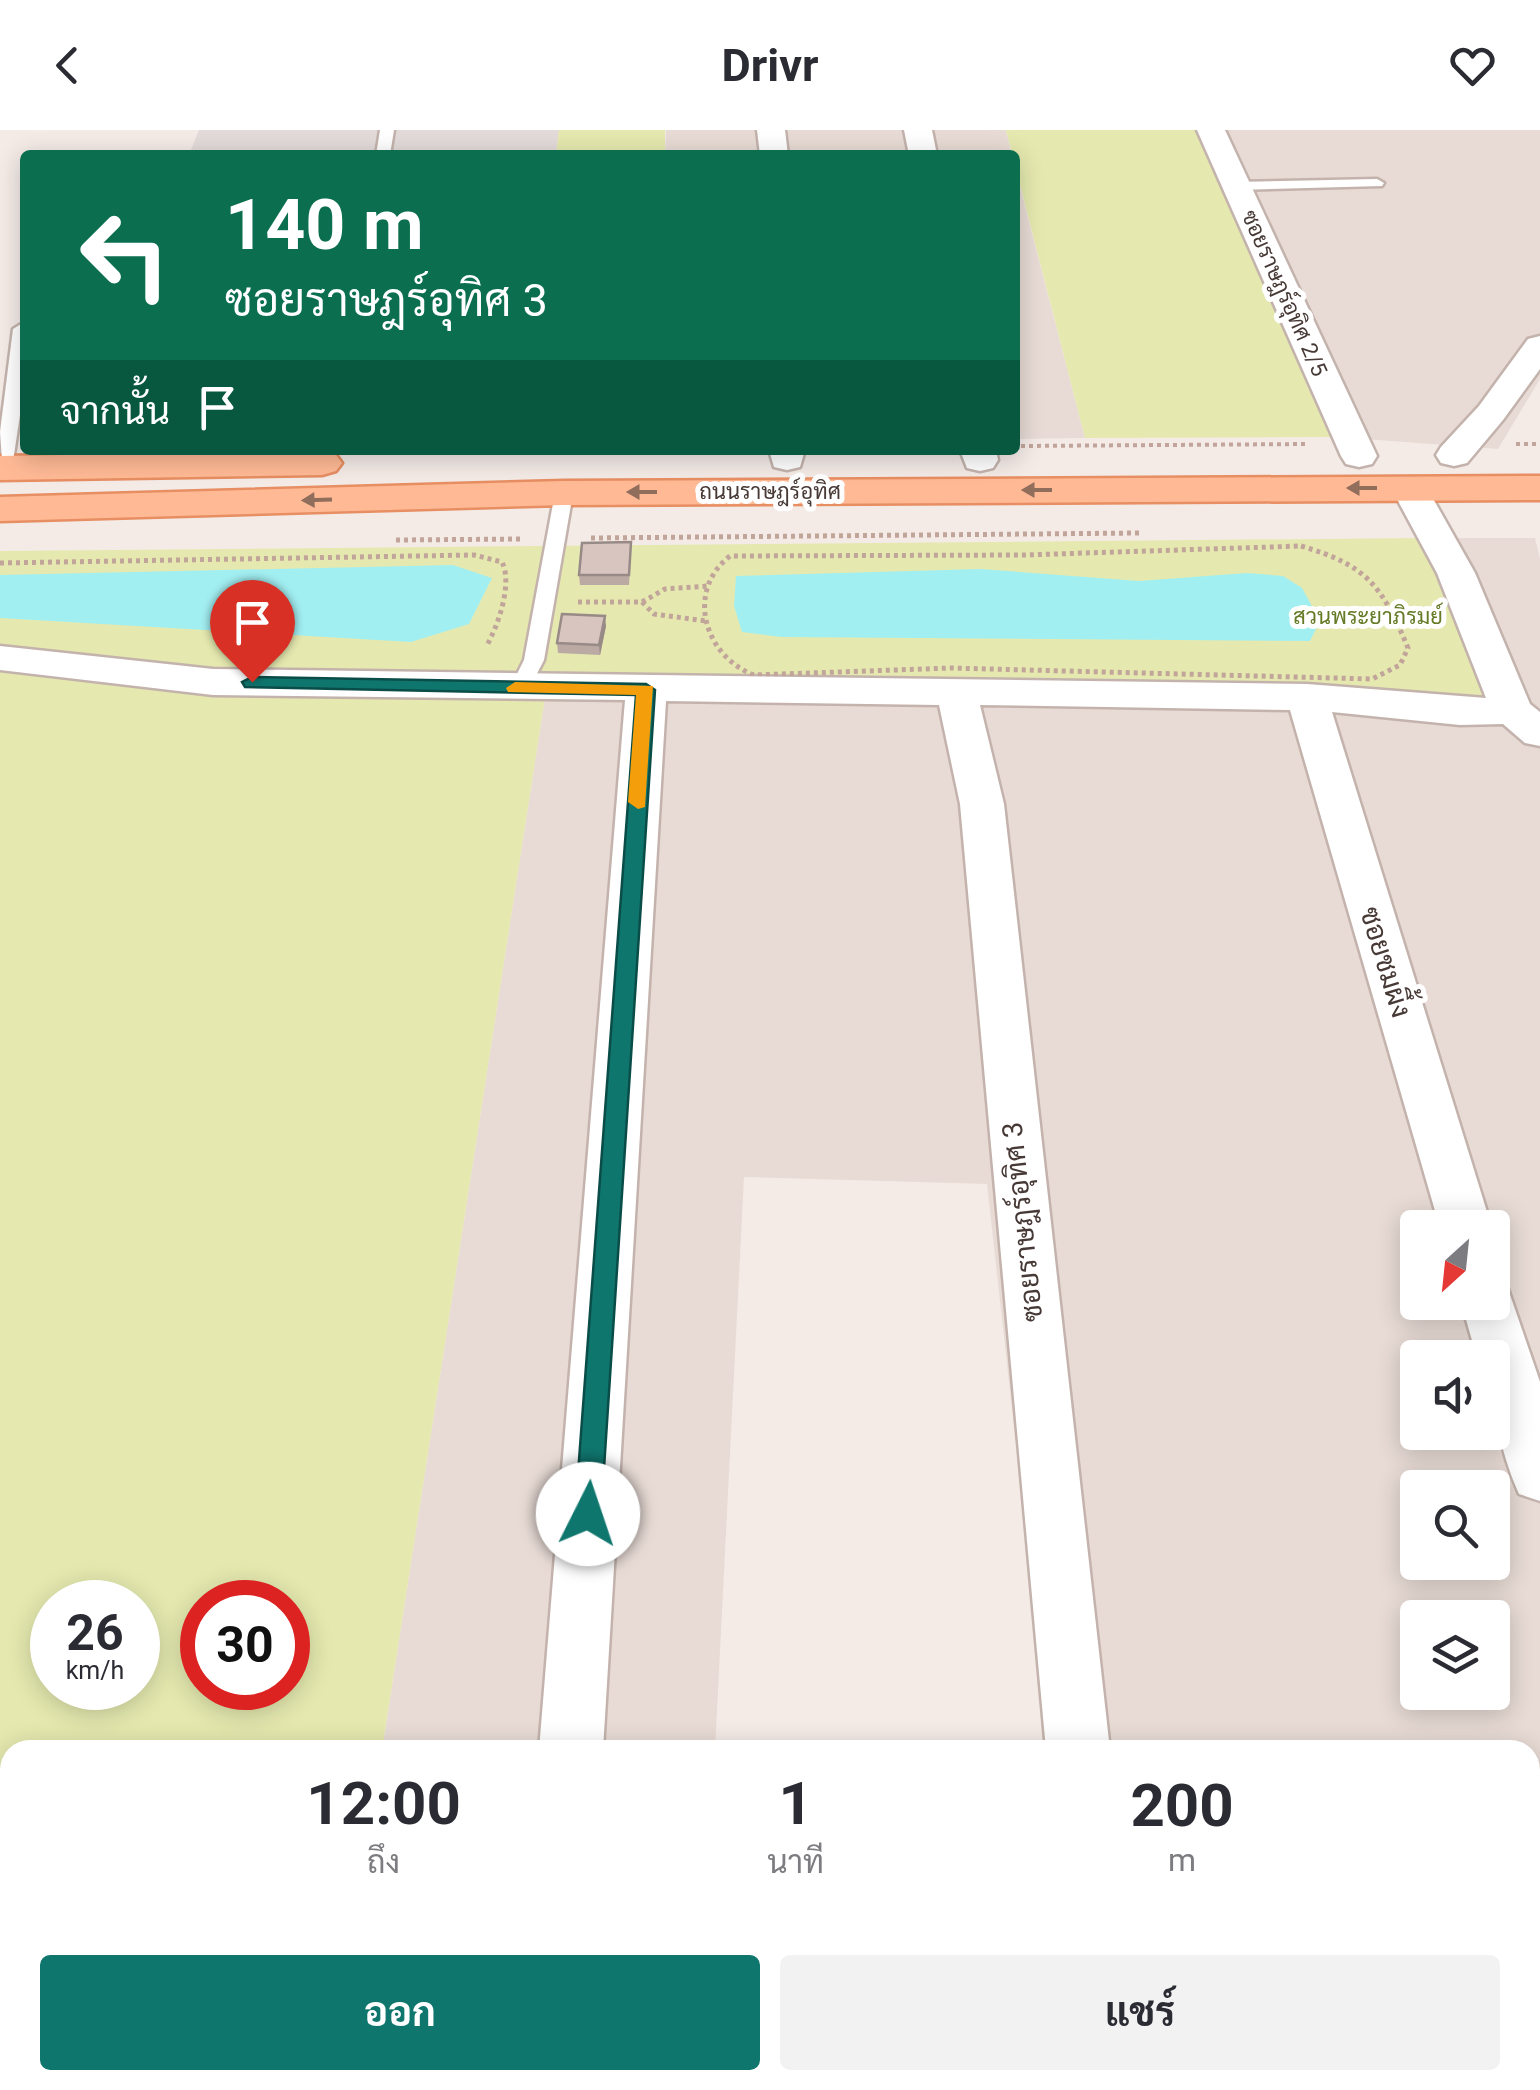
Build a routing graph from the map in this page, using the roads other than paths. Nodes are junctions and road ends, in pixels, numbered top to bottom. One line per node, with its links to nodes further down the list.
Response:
1 (1212, 130): 3 (street, ซอยราษฎร์อุทิศ 2/5)
2 (1376, 183): 3 (lane)
3 (1236, 186): 6 (street, ซอยราษฎร์อุทิศ 2/5)
4 (1540, 346): 12 (street)
5 (20, 360): 13 (lane)
6 (1356, 450): 7 (main road, ถนนราษฎร์อุทิศ); 12 (main road, ถนนราษฎร์อุทิศ)
7 (1020, 452)
8 (1540, 454): 12 (main road, ถนนราษฎร์อุทิศ)
9 (544, 455): 10 (main road, ถนนราษฎร์อุทิศ)
10 (302, 456): 11 (main road, ถนนราษฎร์อุทิศ)
11 (188, 457): 13 (main road, ถนนราษฎร์อุทิศ)
12 (1478, 466): 14 (main road, ถนนราษฎร์อุทิศ); 15 (main road, ถนนราษฎร์อุทิศ)
13 (1, 468)
14 (1409, 488): 16 (main road, ถนนราษฎร์อุทิศ, one-way to 16); 23 (street)
15 (1540, 488)
16 (564, 493): 17 (main road, ถนนราษฎร์อุทิศ, one-way to 17); 19 (lane)
17 (0, 509)
18 (0, 658): 19 (street)
19 (520, 688): 20 (street)
20 (646, 690): 21 (street); 27 (street)
21 (957, 695): 22 (street); 28 (street, ซอยราษฎร์อุทิศ 3)
22 (1307, 697): 23 (street); 24 (street, ซอยชมผึ้ง)
23 (1526, 722)
24 (1461, 1210)
25 (1493, 1320): 26 (street)
26 (1540, 1475)
27 (573, 1740)
28 (1077, 1740)

